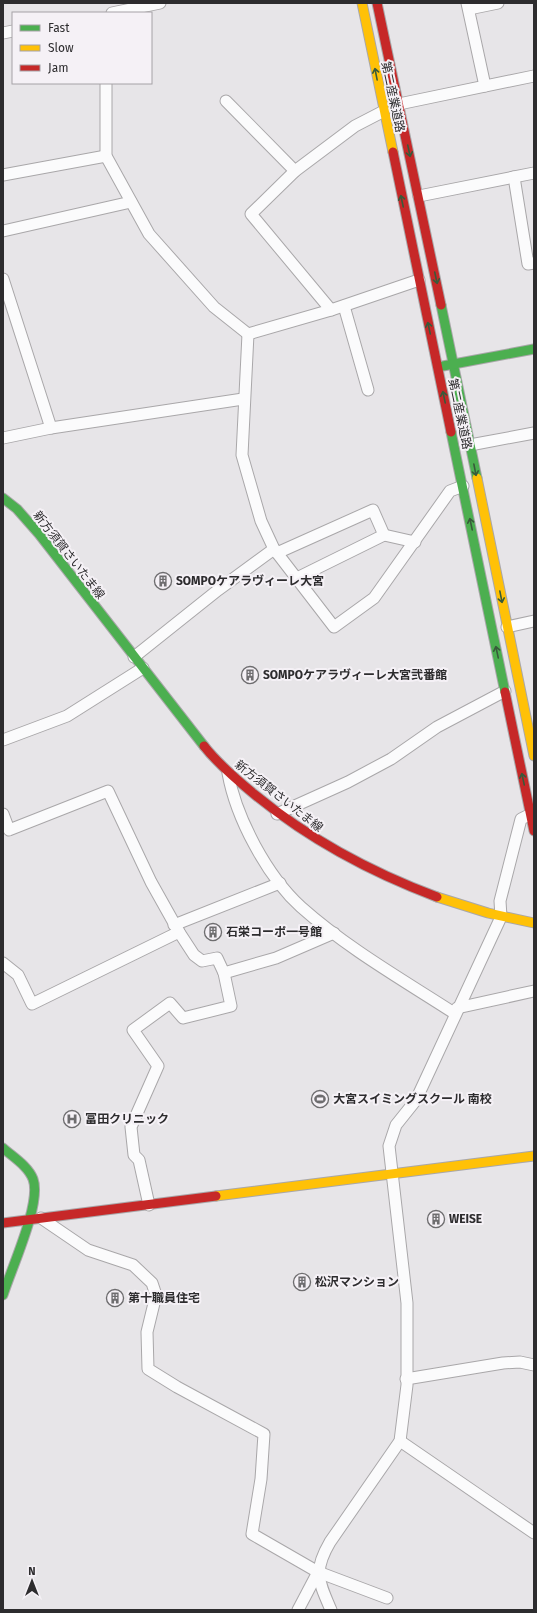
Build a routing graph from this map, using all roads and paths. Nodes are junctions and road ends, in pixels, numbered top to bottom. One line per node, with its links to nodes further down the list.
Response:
1 (160, 3): 6 (street)
2 (362, 3): 12 (main road, 第二産業道路, one-way to 2)
3 (377, 3): 11 (main road, 第二産業道路)
4 (498, 3): 5 (street)
5 (468, 6): 9 (street)
6 (117, 12)
7 (534, 76): 9 (street)
8 (106, 84): 13 (street)
9 (485, 86): 11 (street)
10 (226, 101): 14 (street)
11 (399, 104): 18 (main road, 第二産業道路, one-way to 18)
12 (384, 111): 14 (street); 23 (main road, 第二産業道路, one-way to 12)
13 (106, 156): 16 (street); 19 (street)
14 (295, 171): 25 (street)
15 (534, 173): 17 (street)
16 (3, 175)
17 (514, 177): 18 (street); 21 (street)
18 (419, 196): 28 (main road, 第二産業道路, one-way to 28)
19 (131, 202): 20 (street); 26 (street)
20 (3, 231)
21 (534, 263)
22 (3, 279): 32 (street)
23 (419, 280): 24 (street); 29 (main road, 第二産業道路, one-way to 23)
24 (344, 306): 25 (street); 30 (street)
25 (331, 310): 26 (street)
26 (248, 334): 31 (street)
27 (534, 349): 28 (main road)
28 (454, 363): 29 (main road); 35 (main road, 第二産業道路)
29 (438, 366): 36 (main road, 第二産業道路, one-way to 29)
30 (368, 390)
31 (243, 399): 32 (street); 40 (street)
32 (51, 428): 34 (street)
33 (534, 433): 35 (street)
34 (3, 438)
35 (470, 445): 43 (main road, 第二産業道路, one-way to 43)
36 (463, 486): 39 (street); 46 (main road, 第二産業道路, one-way to 36)
37 (3, 498): 44 (main road, 新方須賀さいたま線)
38 (384, 535): 39 (street); 40 (street); 41 (street)
39 (415, 542): 41 (street)
40 (275, 551): 41 (street); 44 (street)
41 (297, 578)
42 (534, 621): 43 (street)
43 (507, 627): 48 (main road, 第二産業道路)
44 (134, 657): 45 (main road, 新方須賀さいたま線)
45 (143, 668): 47 (street); 49 (main road, 新方須賀さいたま線)
46 (505, 691): 51 (street); 52 (main road, 第二産業道路, one-way to 46)
47 (3, 740)
48 (534, 756)
49 (228, 773): 51 (main road, 新方須賀さいたま線); 54 (street)
50 (3, 814): 57 (street)
51 (277, 814): 55 (main road, 新方須賀さいたま線)
52 (531, 814): 53 (main road, 第二産業道路); 55 (street)
53 (534, 831)
54 (280, 883): 57 (street); 58 (street)
55 (501, 917): 56 (main road, 新方須賀さいたま線); 62 (street)
56 (534, 923)
57 (177, 929): 59 (street); 60 (street)
58 (334, 933): 60 (street); 62 (street)
59 (3, 963)
60 (224, 973): 66 (street)
61 (534, 992): 62 (street)
62 (456, 1010): 65 (street)
63 (3, 1148): 68 (main road)
64 (534, 1156): 65 (main road)
65 (392, 1174): 66 (main road); 72 (street)
66 (149, 1205): 67 (main road)
67 (41, 1218): 68 (main road); 75 (street)
68 (28, 1220): 69 (main road); 70 (main road)
69 (3, 1223)
70 (3, 1295)
71 (534, 1365): 72 (street)
72 (406, 1379): 73 (street)
73 (400, 1441): 74 (street); 75 (street)
74 (534, 1533)
75 (318, 1572): 76 (street); 77 (street); 78 (street)
76 (387, 1598)
77 (298, 1610)
78 (331, 1610)

